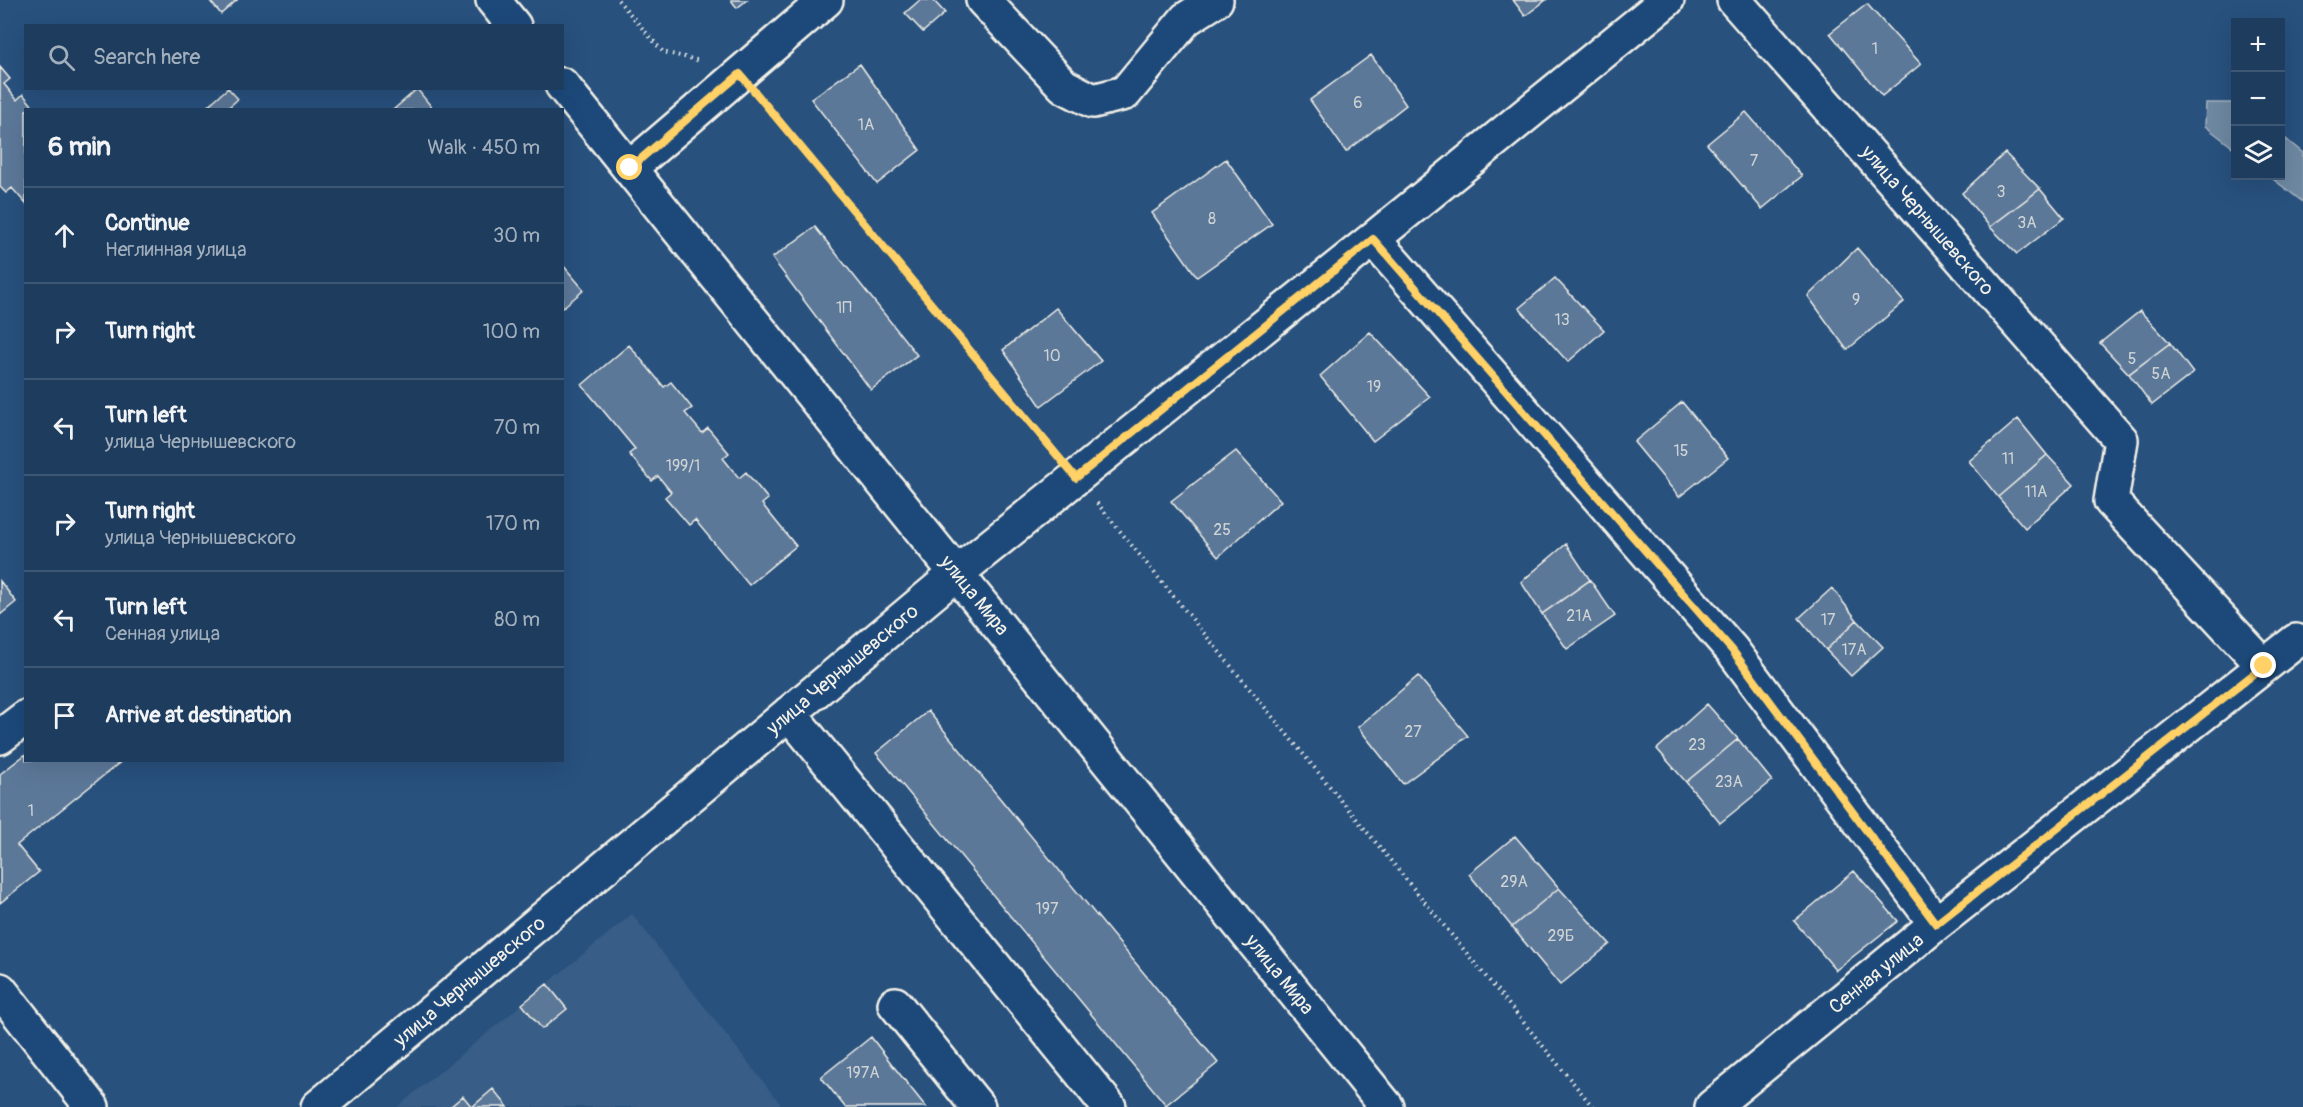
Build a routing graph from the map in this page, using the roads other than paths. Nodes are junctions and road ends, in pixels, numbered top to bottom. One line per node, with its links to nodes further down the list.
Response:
1 (493, 0): 7 (street)
2 (826, 0): 9 (street)
3 (983, 0): 4 (street)
4 (1216, 0)
5 (1667, 0): 10 (street, улица Чернышевского)
6 (1734, 0): 13 (street, улица Чернышевского)
7 (512, 24)
8 (564, 87): 9 (street, улица Мира)
9 (630, 168): 11 (street, улица Мира)
10 (1373, 239): 11 (street, улица Чернышевского); 17 (street)
11 (957, 573): 14 (street, улица Чернышевского); 24 (street, улица Мира)
12 (2296, 641): 13 (street, Сенная улица)
13 (2264, 666): 17 (street, Сенная улица)
14 (789, 713): 21 (street, улица Чернышевского); 23 (street)
15 (24, 719): 16 (street)
16 (0, 737)
17 (1936, 924): 25 (street, Сенная улица)
18 (0, 990): 20 (street)
19 (895, 1004): 22 (street)
20 (92, 1107)
21 (318, 1107)
22 (978, 1107)
23 (1108, 1107)
24 (1387, 1107)
25 (1712, 1107)

